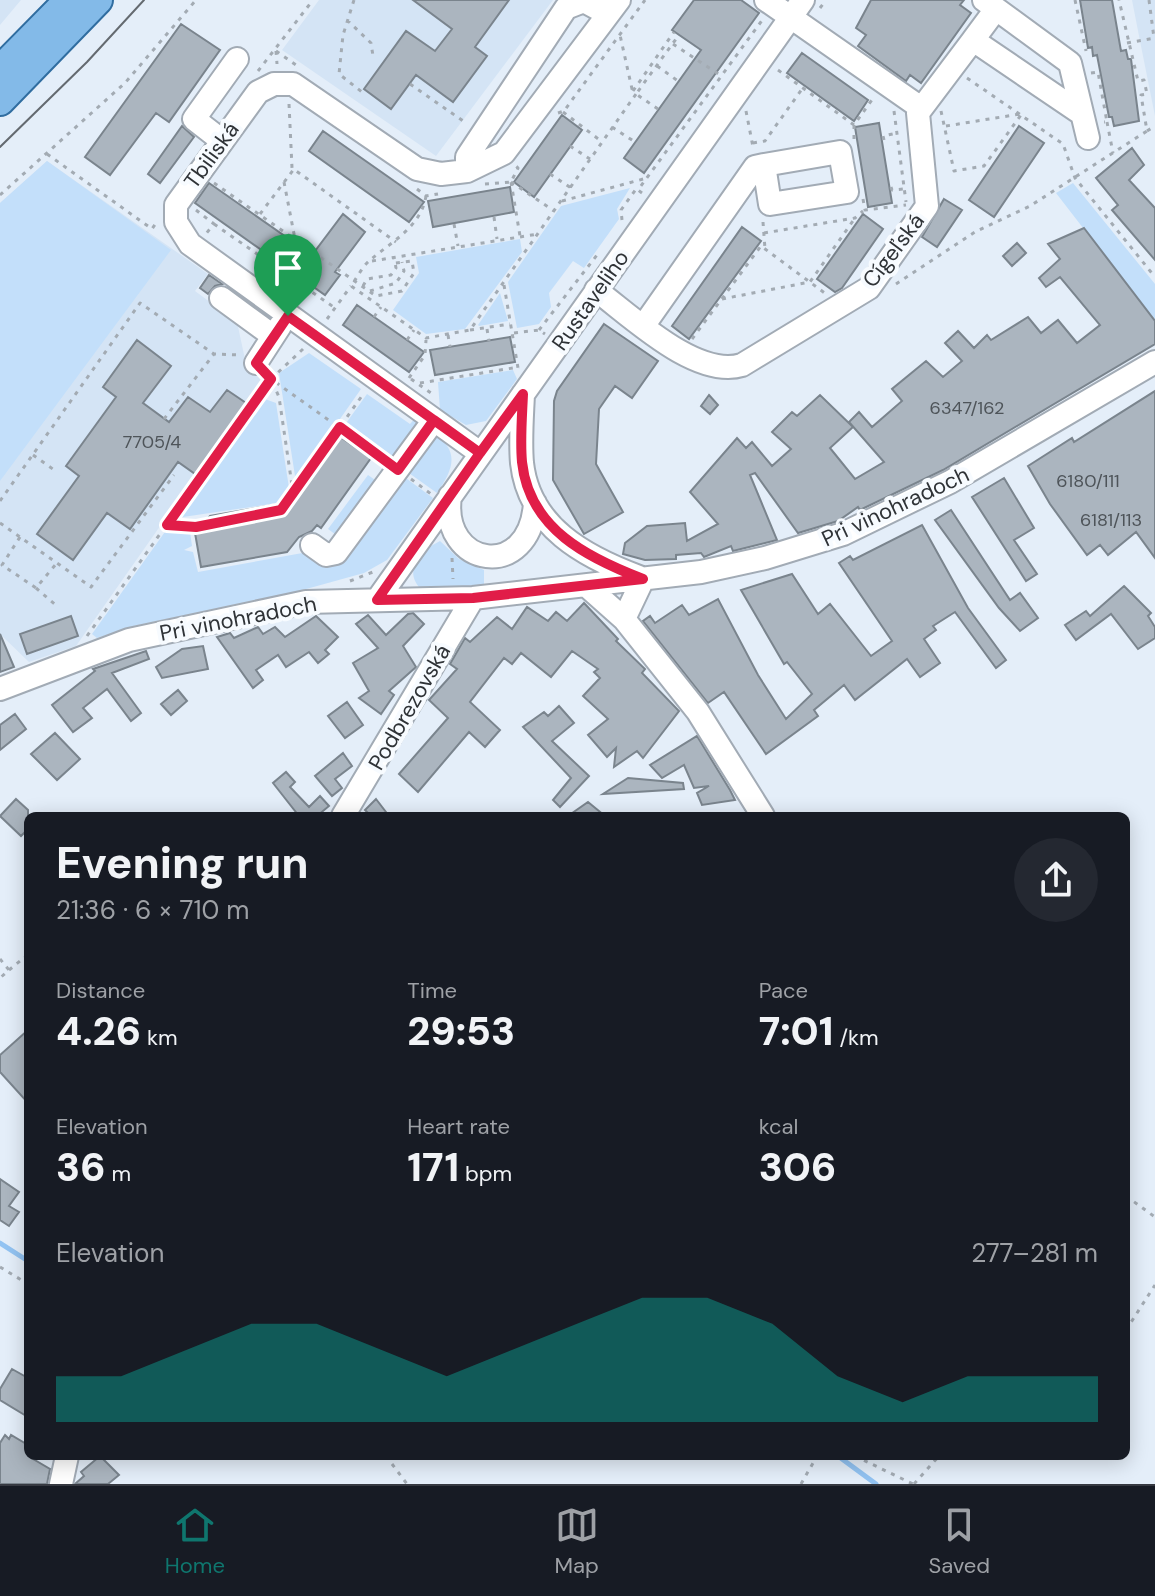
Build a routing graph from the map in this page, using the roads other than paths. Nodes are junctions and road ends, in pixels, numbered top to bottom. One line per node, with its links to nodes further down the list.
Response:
1 (78, 4): 8 (main road); 9 (main road)
2 (990, 4): 6 (street); 11 (street)
3 (766, 6): 5 (street)
4 (614, 7): 15 (street, Tbiliská); 15 (street, Tbiliská)
5 (797, 8): 10 (street); 16 (street, Rustaveliho)
6 (973, 40): 10 (street); 11 (street)
7 (237, 59): 13 (street)
8 (0, 70)
9 (0, 101)
10 (921, 108): 19 (street, Cígeľská)
11 (1082, 114): 12 (street)
12 (1088, 138)
13 (221, 140): 15 (street, Tbiliská); 18 (street, Tbiliská)
14 (764, 165): 19 (street)
15 (467, 171)
16 (596, 290): 19 (street, Cígeľská); 23 (street, Rustaveliho)
17 (221, 298): 20 (street)
18 (291, 306): 20 (street); 24 (street, Tbiliská)
19 (644, 325)
20 (273, 336): 22 (street)
21 (1155, 362): 29 (street, Pri vinohradoch)
22 (263, 371)
23 (521, 387): 25 (street, Rustaveliho); 27 (street)
24 (434, 412): 25 (street, Tbiliská); 28 (street)
25 (480, 453): 26 (street, Rustaveliho)
26 (439, 496): 27 (street); 32 (street, Rustaveliho)
27 (535, 503): 29 (street)
28 (312, 545)
29 (643, 579): 30 (street, Pri vinohradoch); 33 (street)
30 (588, 587): 31 (street, Pri vinohradoch); 33 (street)
31 (463, 594): 32 (street, Pri vinohradoch); 35 (street, Podbrezovská)
32 (377, 600): 34 (street, Pri vinohradoch)
33 (624, 619): 36 (street)
34 (0, 689)
35 (345, 812)
36 (760, 812)
37 (66, 1460): 38 (street)
38 (61, 1484)

